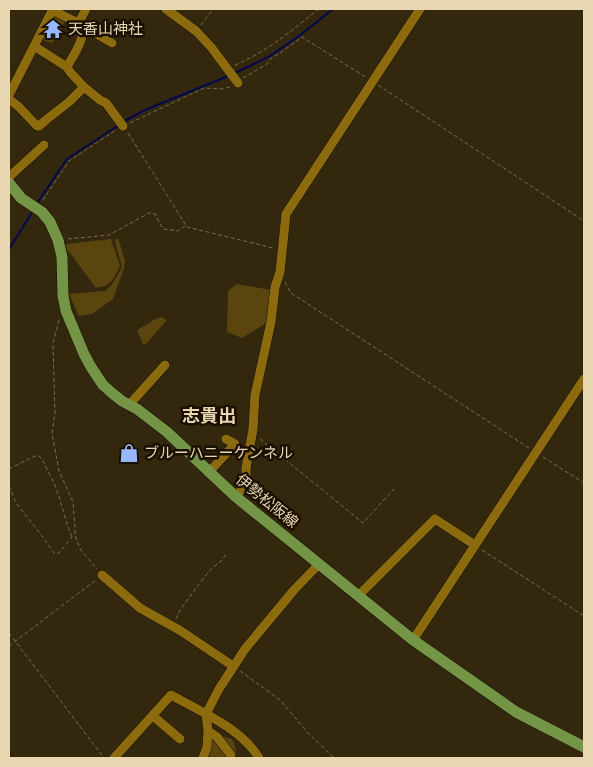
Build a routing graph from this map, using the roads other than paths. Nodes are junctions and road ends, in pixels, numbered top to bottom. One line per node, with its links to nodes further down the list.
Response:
1 (86, 9): 5 (street)
2 (166, 9): 9 (street)
3 (420, 9): 21 (street)
4 (50, 10): 5 (street); 7 (street)
5 (81, 25): 6 (street); 8 (street)
6 (112, 43)
7 (34, 46): 8 (street); 11 (street)
8 (67, 67): 10 (street)
9 (232, 74)
10 (84, 88): 11 (street); 12 (street)
11 (9, 94)
12 (122, 124)
13 (44, 145): 14 (street)
14 (9, 178)
15 (9, 183): 18 (main road, 伊勢松阪線)
16 (165, 365): 18 (street)
17 (584, 379): 22 (street)
18 (129, 405): 20 (main road, 伊勢松阪線)
19 (226, 439): 20 (street)
20 (209, 472): 21 (main road, 伊勢松阪線)
21 (236, 497): 23 (main road, 伊勢松阪線)
22 (475, 545): 25 (street); 26 (street)
23 (319, 564): 25 (main road, 伊勢松阪線); 27 (street)
24 (102, 575): 27 (street)
25 (359, 595): 26 (main road, 伊勢松阪線)
26 (413, 640): 32 (main road, 伊勢松阪線)
27 (233, 666): 28 (street)
28 (206, 714): 29 (street); 30 (street); 36 (street)
29 (153, 716): 31 (street); 34 (street)
30 (208, 730): 33 (street); 35 (street)
31 (180, 739)
32 (584, 747)
33 (231, 754)
34 (114, 758)
35 (203, 758)
36 (259, 758)

